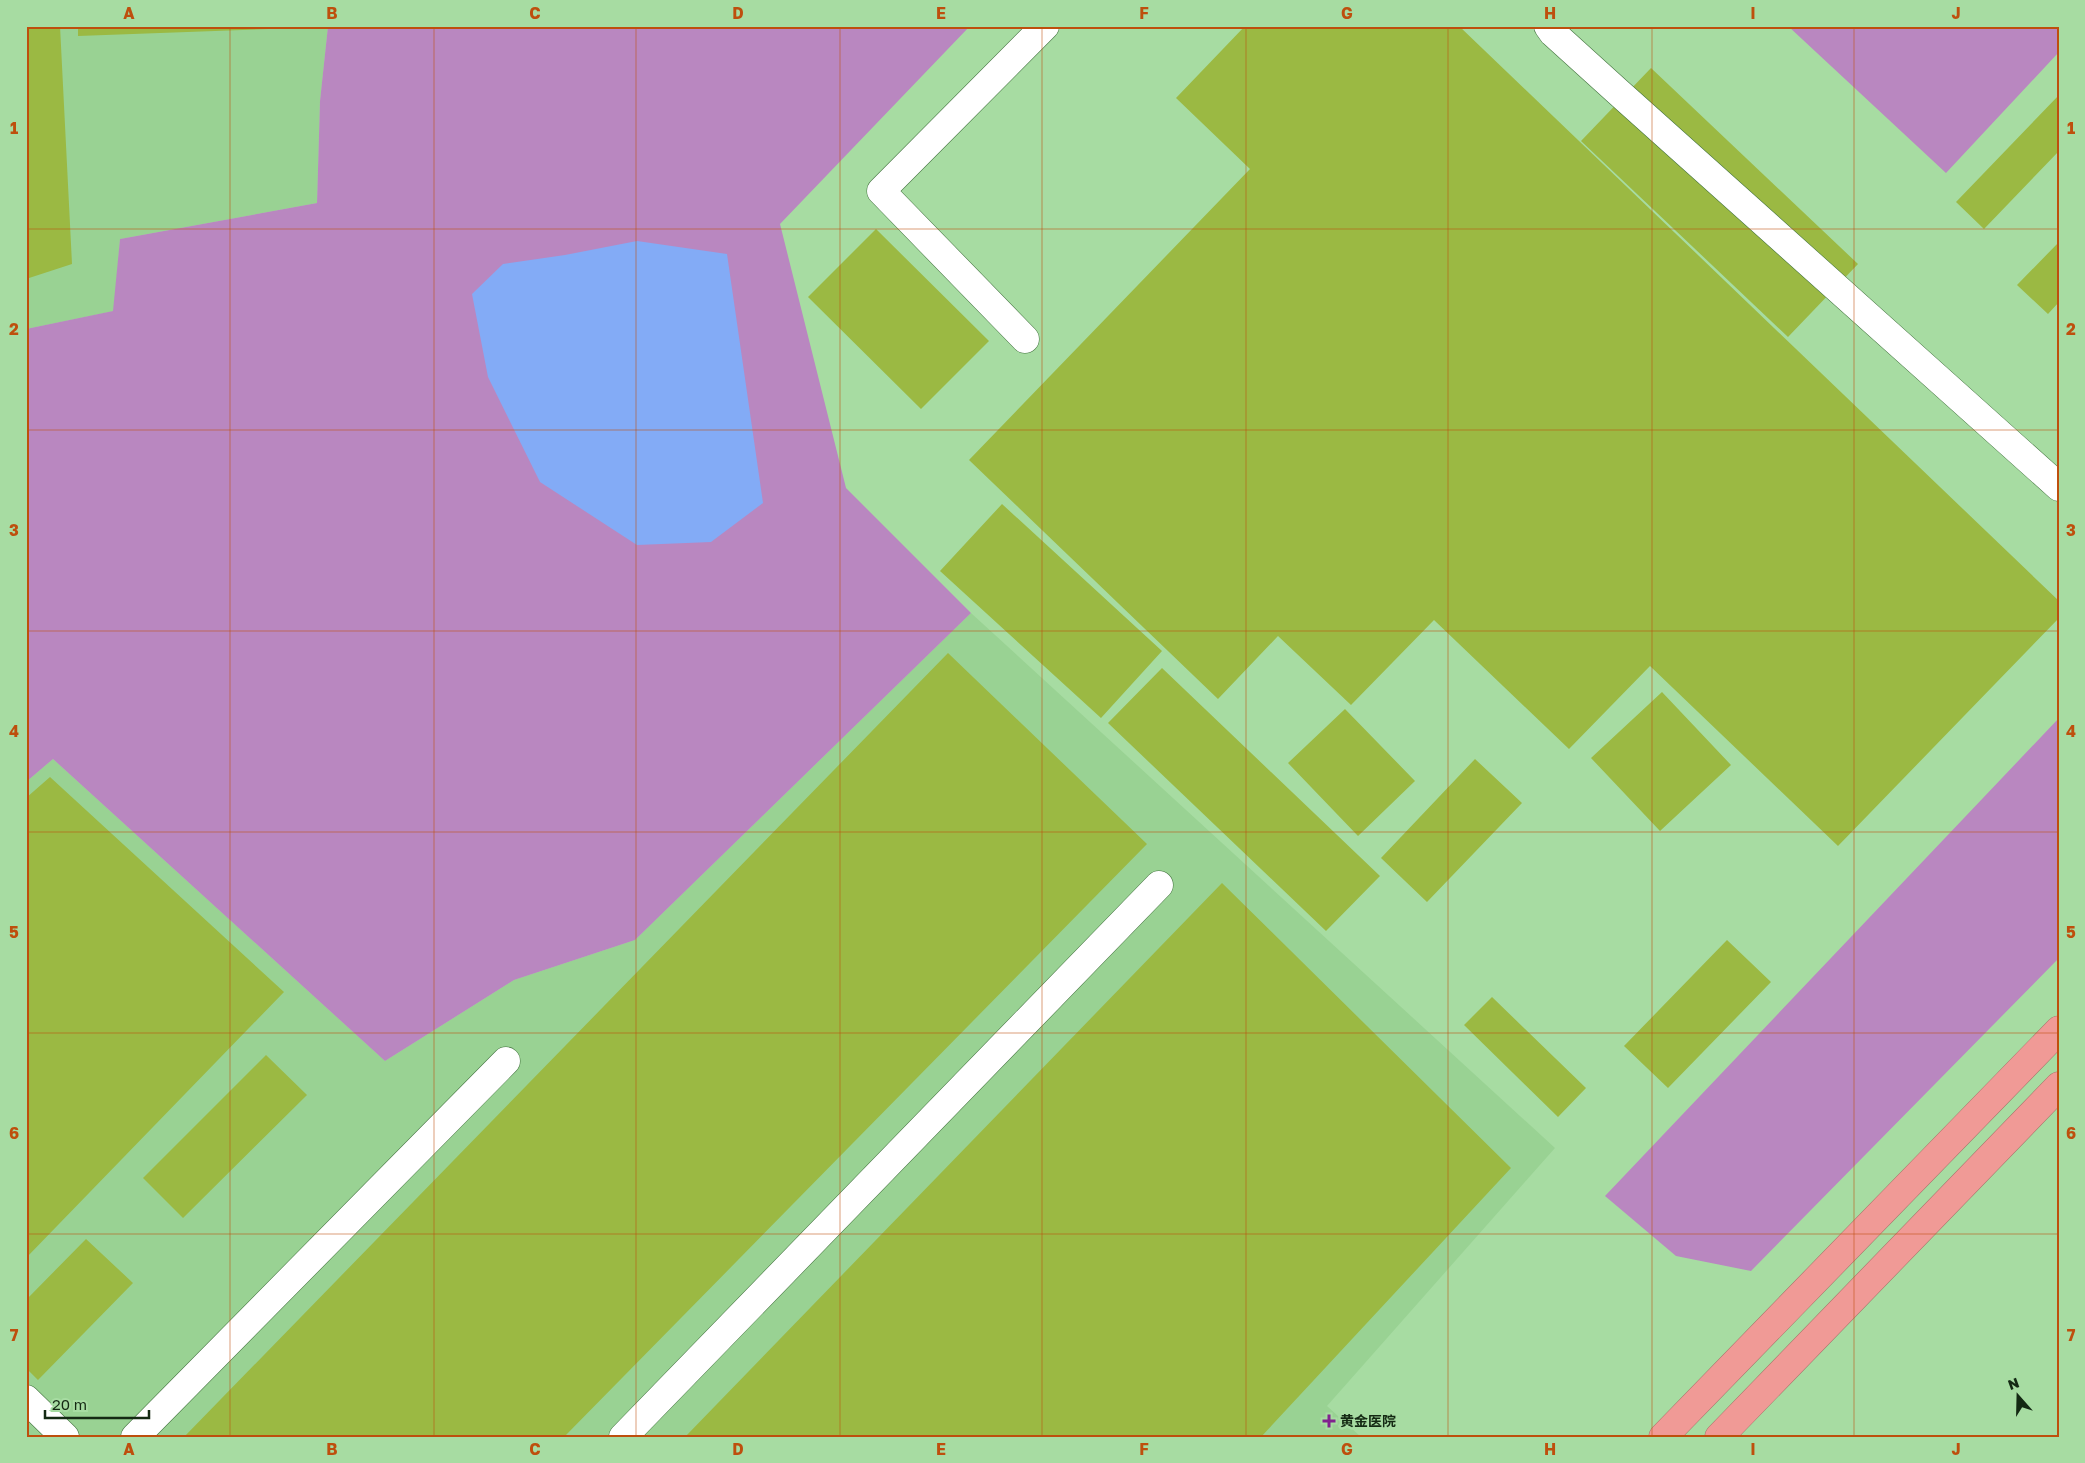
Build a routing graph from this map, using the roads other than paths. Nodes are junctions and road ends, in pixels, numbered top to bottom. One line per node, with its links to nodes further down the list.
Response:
1 (1046, 26): 3 (street)
2 (1548, 26): 4 (street)
3 (1025, 339)
4 (2059, 487)
5 (1159, 885): 12 (street)
6 (2059, 1030): 13 (highway)
7 (506, 1061): 11 (street)
8 (2059, 1086): 14 (highway)
9 (26, 1399): 10 (street)
10 (65, 1437)
11 (135, 1437)
12 (623, 1437)
13 (1663, 1437)
14 (1719, 1437)

